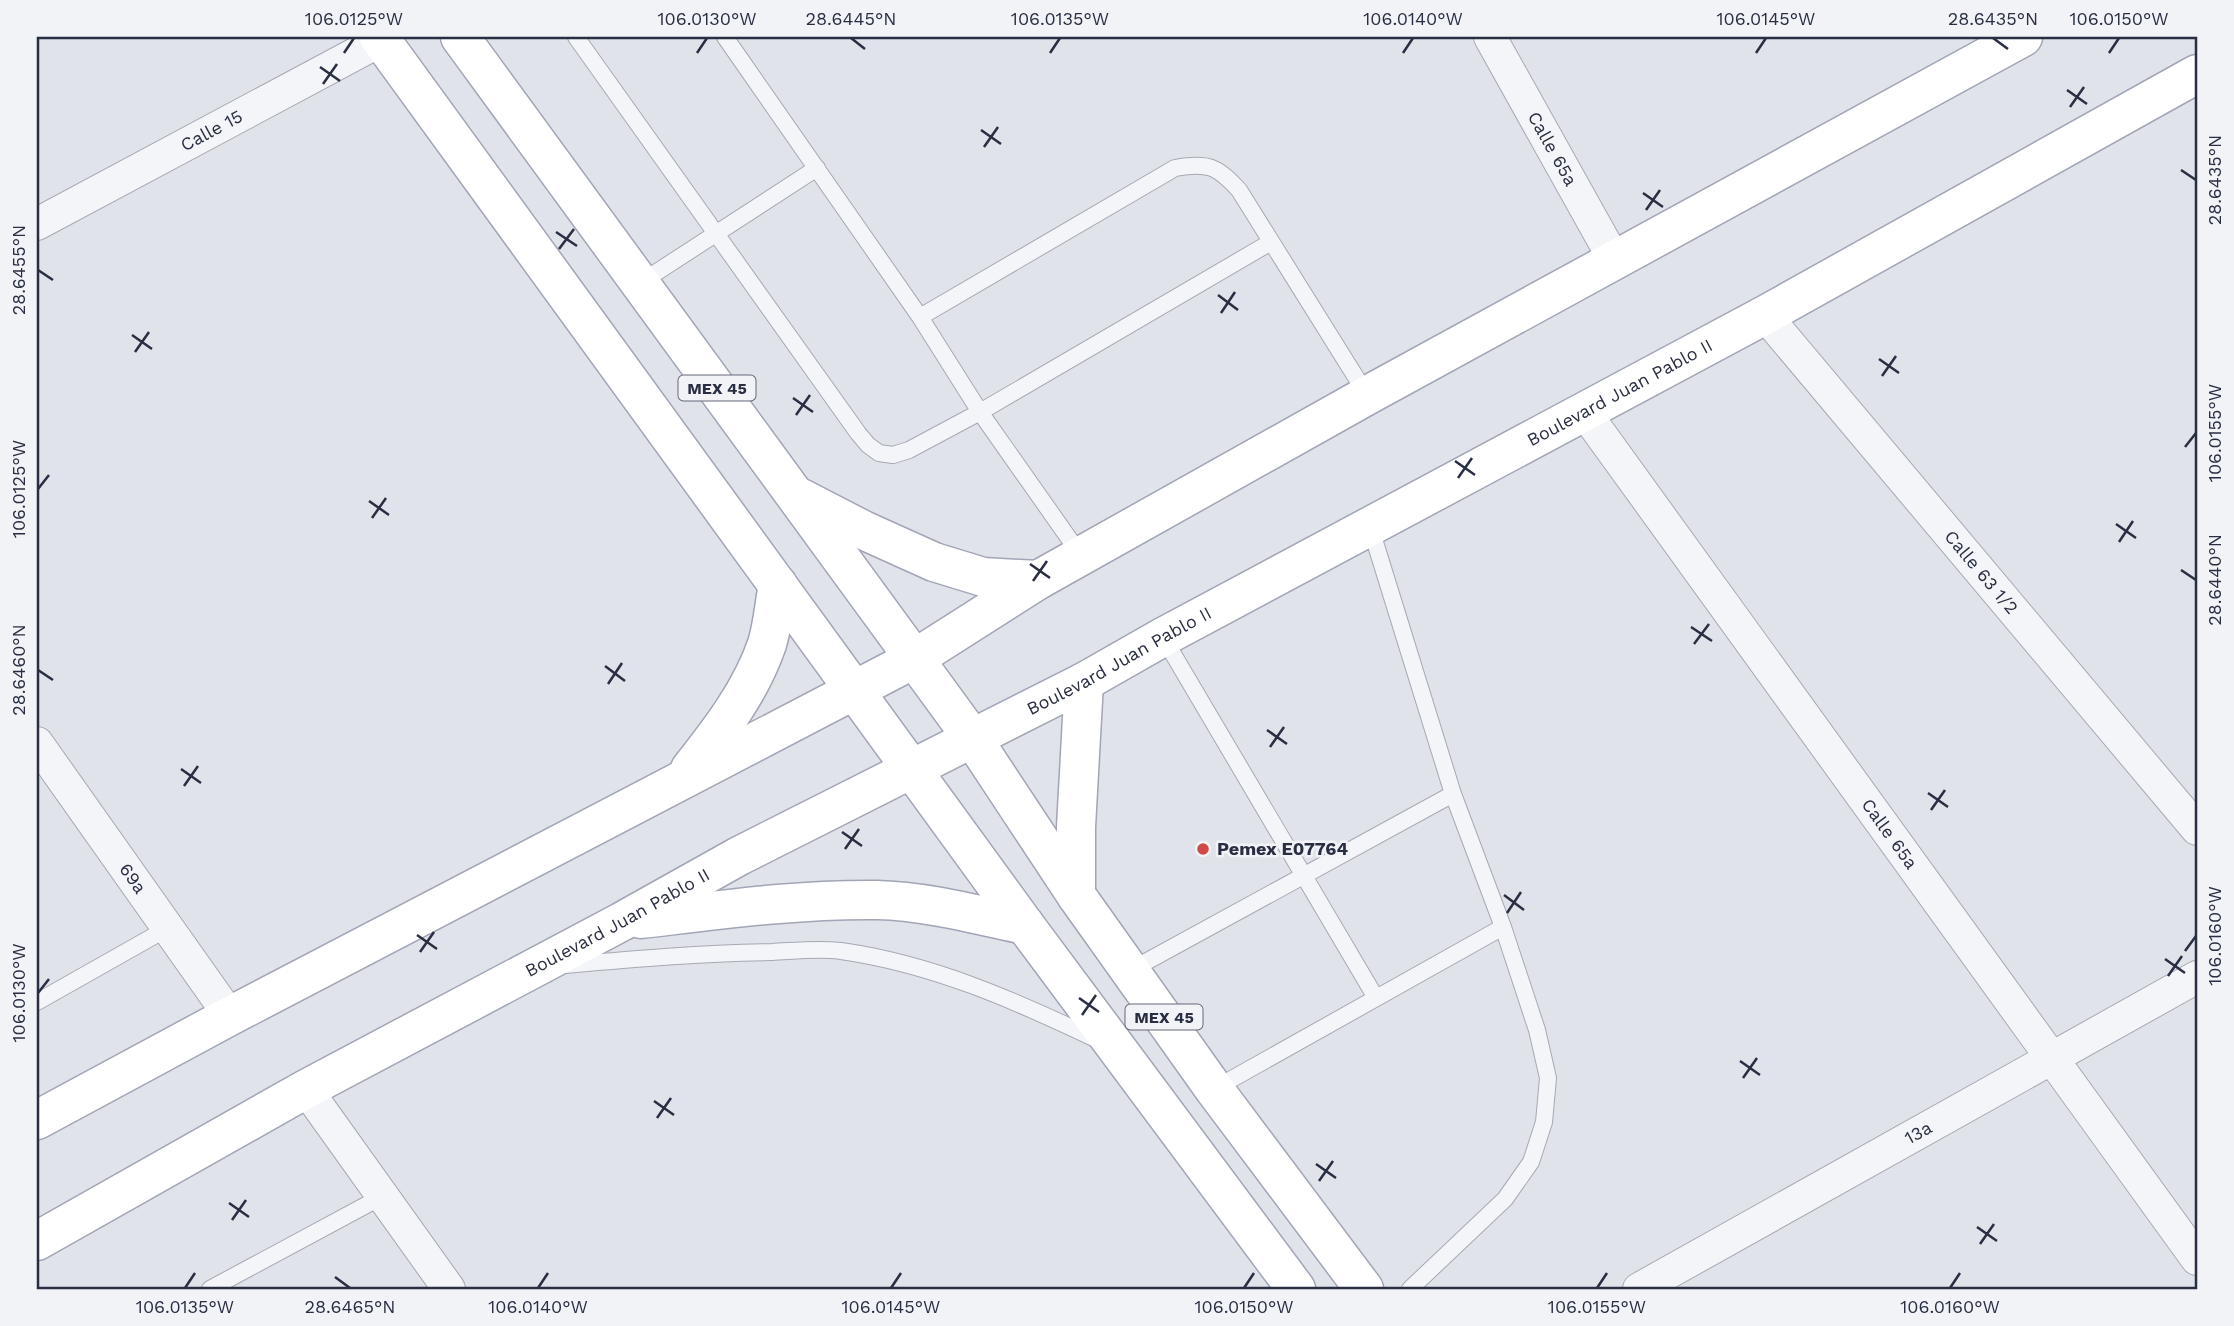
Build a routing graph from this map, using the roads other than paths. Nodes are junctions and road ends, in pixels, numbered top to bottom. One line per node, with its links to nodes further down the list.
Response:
1 (460, 37): 13 (main road, MEX 45)
2 (576, 37): 10 (lane)
3 (726, 37): 8 (lane)
4 (1490, 37): 12 (street, Calle 65a)
5 (2023, 37): 12 (main road)
6 (382, 38): 9 (street, Calle 15); 23 (main road, MEX 45)
7 (2197, 74): 14 (main road, Boulevard Juan Pablo II)
8 (817, 168): 10 (lane); 15 (lane)
9 (37, 224)
10 (715, 233): 13 (lane); 18 (lane)
11 (1271, 242): 15 (lane); 16 (lane); 18 (lane)
12 (1615, 261): 16 (main road)
13 (640, 283): 19 (main road, MEX 45)
14 (1765, 315): 17 (main road, Boulevard Juan Pablo II); 33 (street, Calle 63 1/2)
15 (920, 317): 18 (lane)
16 (1368, 396): 21 (main road)
17 (1583, 410): 20 (main road, Boulevard Juan Pablo II); 47 (street, Calle 65a)
18 (980, 412): 21 (lane)
19 (794, 494): 22 (main road); 25 (main road, MEX 45)
20 (1370, 526): 24 (main road, Boulevard Juan Pablo II); 32 (lane)
21 (1082, 557): 22 (main road)
22 (1038, 580): 25 (main road)
23 (778, 585): 27 (main road, MEX 45); 31 (main road)
24 (1163, 637): 26 (main road, Boulevard Juan Pablo II); 34 (lane)
25 (914, 659): 27 (main road); 28 (main road, MEX 45)
26 (1084, 682): 28 (main road, Boulevard Juan Pablo II); 35 (main road)
27 (854, 690): 30 (main road, MEX 45); 31 (main road)
28 (972, 739): 30 (main road, Boulevard Juan Pablo II); 35 (main road, MEX 45)
29 (37, 743): 39 (street, 69a)
30 (913, 770): 36 (main road, Boulevard Juan Pablo II); 37 (main road, MEX 45)
31 (681, 780): 45 (main road)
32 (1453, 794): 34 (lane); 38 (lane)
33 (2197, 829)
34 (1304, 876): 41 (lane); 43 (lane)
35 (1076, 895): 41 (main road, MEX 45)
36 (621, 922): 37 (main road); 40 (main road, Boulevard Juan Pablo II)
37 (1025, 925): 46 (main road, MEX 45)
38 (1503, 927): 43 (lane); 58 (lane)
39 (168, 928): 44 (lane); 45 (street, 69a)
40 (535, 968): 46 (lane); 49 (main road, Boulevard Juan Pablo II)
41 (1131, 970): 48 (main road, MEX 45)
42 (2197, 977): 47 (street, 13a)
43 (1376, 998): 48 (lane)
44 (37, 1002)
45 (230, 1016): 50 (main road)
46 (1118, 1050): 56 (main road, MEX 45)
47 (2053, 1059): 53 (street, Calle 65a); 59 (street, 13a)
48 (1214, 1089): 57 (main road, MEX 45)
49 (306, 1090): 51 (street); 52 (main road, Boulevard Juan Pablo II)
50 (37, 1120)
51 (383, 1196): 54 (lane); 55 (street)
52 (37, 1241)
53 (2197, 1259)
54 (210, 1289)
55 (449, 1289)
56 (1296, 1289)
57 (1364, 1289)
58 (1410, 1289)
59 (1639, 1289)

